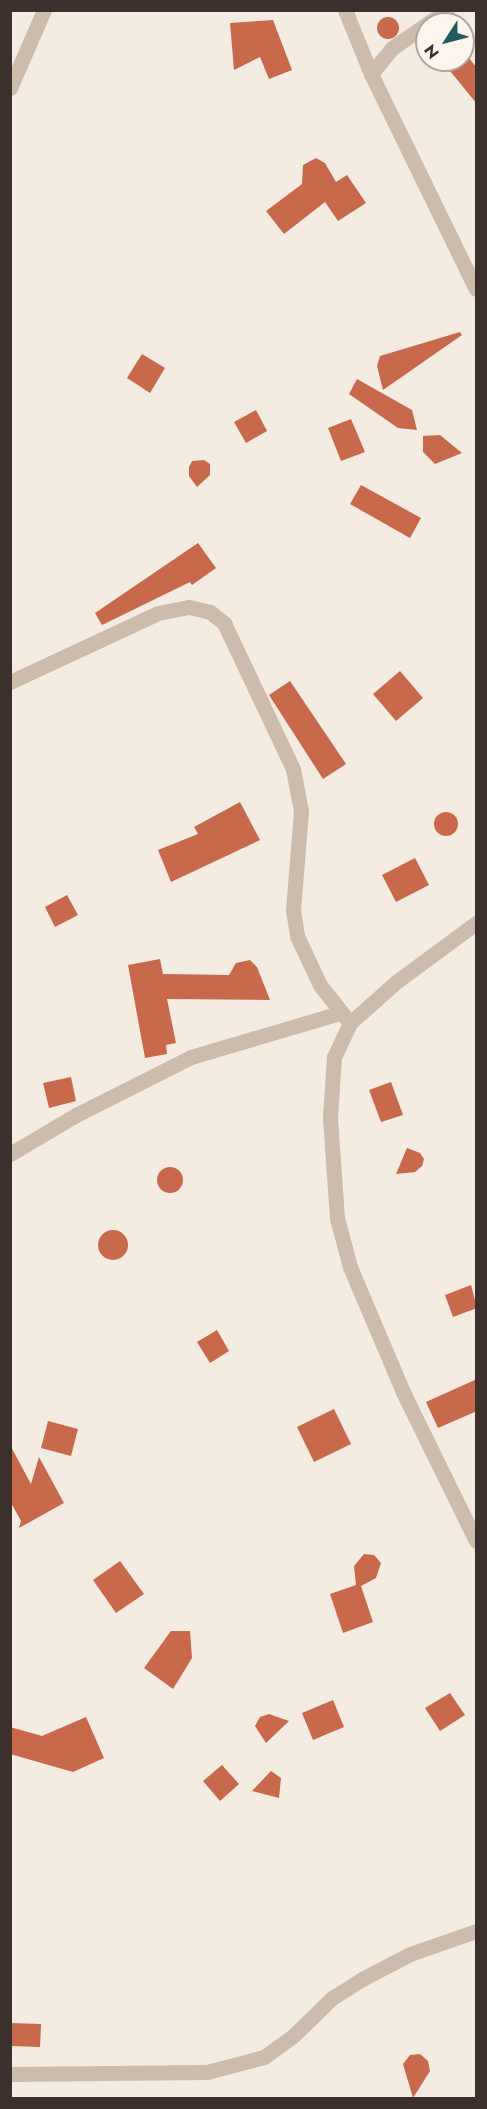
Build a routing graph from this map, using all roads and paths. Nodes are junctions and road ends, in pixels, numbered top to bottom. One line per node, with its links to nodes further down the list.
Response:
1 (44, 10): 5 (street)
2 (345, 10): 4 (street)
3 (447, 10): 4 (street)
4 (370, 74): 6 (street)
5 (10, 88)
6 (477, 289)
7 (10, 682): 9 (street)
8 (477, 923): 9 (street)
9 (345, 1018): 10 (street); 11 (street)
10 (10, 1154)
11 (477, 1541)
12 (477, 1931): 13 (street)
13 (10, 2074)

